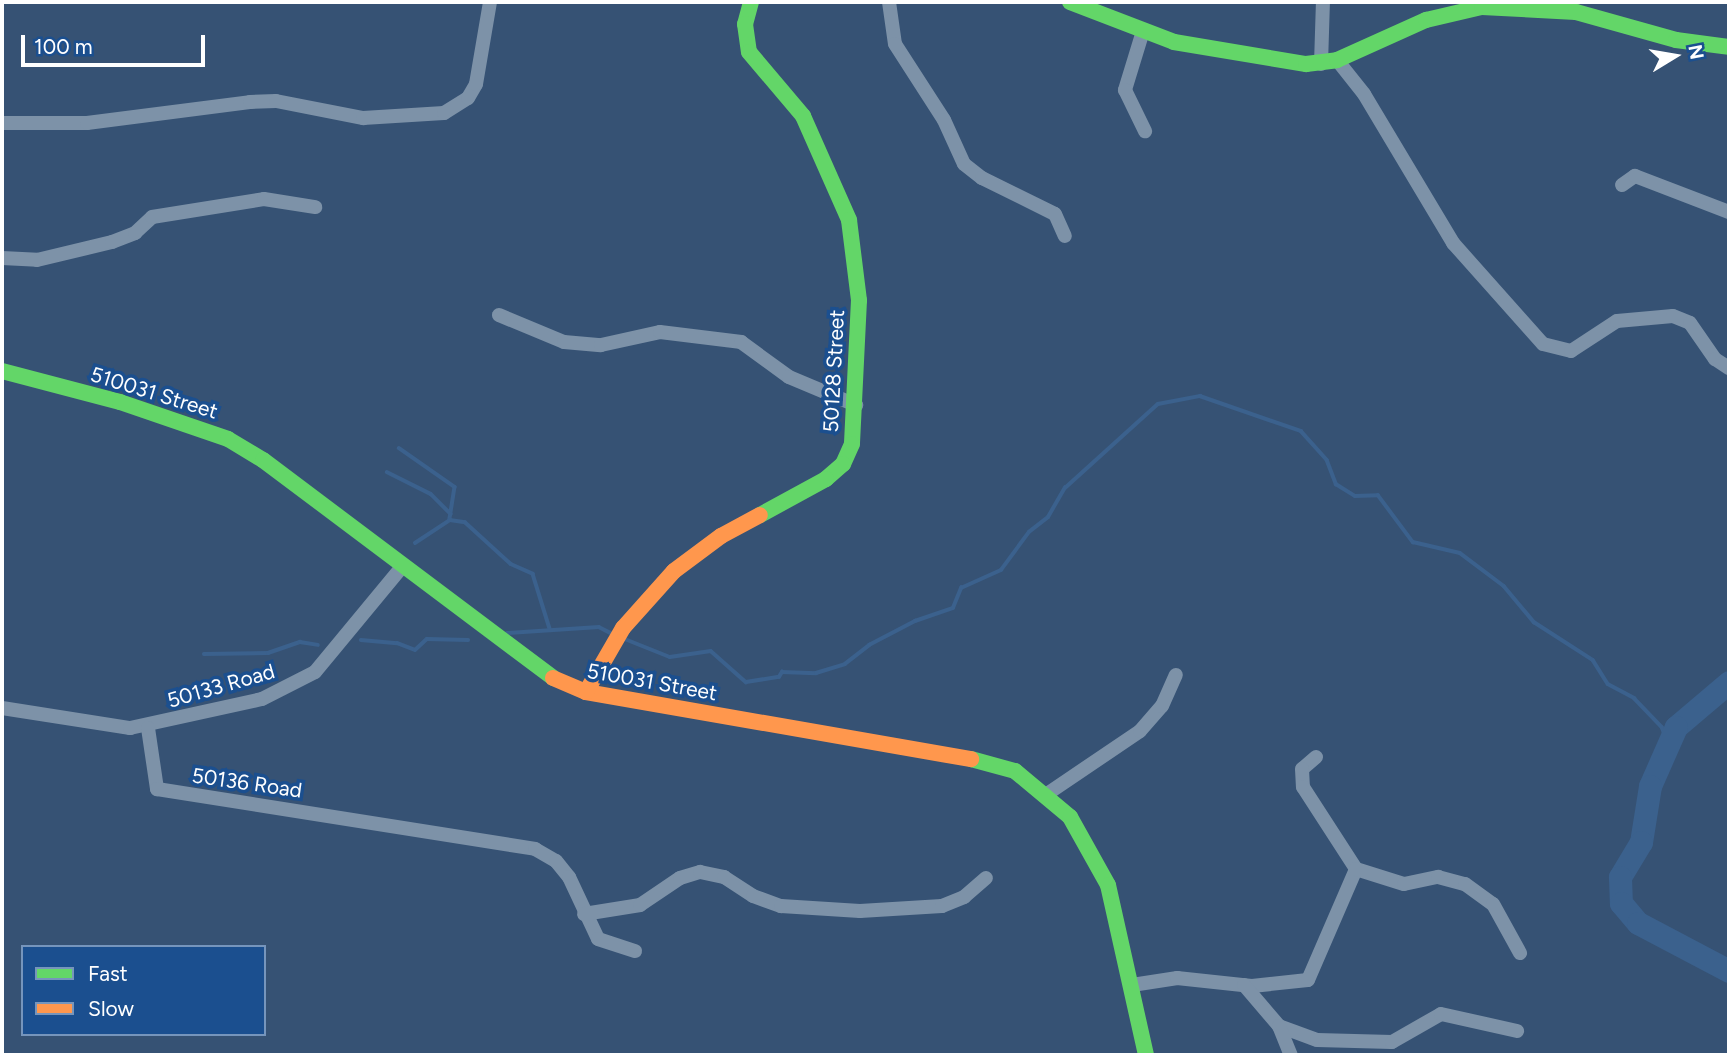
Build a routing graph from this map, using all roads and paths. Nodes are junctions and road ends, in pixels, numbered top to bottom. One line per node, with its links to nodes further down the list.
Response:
1 (490, 2): 9 (street)
2 (751, 2): 19 (street, 50128 Street)
3 (889, 2): 14 (street)
4 (1070, 2): 6 (street)
5 (1323, 2): 8 (street)
6 (1143, 31): 8 (street); 10 (street)
7 (1729, 47): 8 (street)
8 (1329, 62): 17 (street)
9 (2, 123)
10 (1145, 131)
11 (1622, 185): 13 (street)
12 (315, 207): 15 (street)
13 (1729, 212)
14 (1065, 236)
15 (2, 258)
16 (499, 315): 19 (street)
17 (1729, 369)
18 (2, 371): 20 (street, 510031 Street)
19 (856, 405): 22 (street, 50128 Street)
20 (401, 568): 22 (street, 510031 Street); 24 (street, 50133 Road)
21 (1176, 675): 26 (street)
22 (586, 692): 26 (street, 510031 Street)
23 (2, 708): 24 (street, 50133 Road)
24 (148, 727): 29 (street, 50136 Road)
25 (1316, 757): 27 (street)
26 (1047, 794): 32 (street, 510031 Street)
27 (1356, 869): 31 (street); 33 (street)
28 (986, 878): 29 (street)
29 (584, 914): 30 (street)
30 (635, 951)
31 (1520, 953)
32 (1132, 985): 33 (street); 36 (street, 510031 Street)
33 (1244, 985): 34 (street)
34 (1279, 1026): 35 (street); 37 (street)
35 (1517, 1031)
36 (1146, 1055)
37 (1291, 1055)

